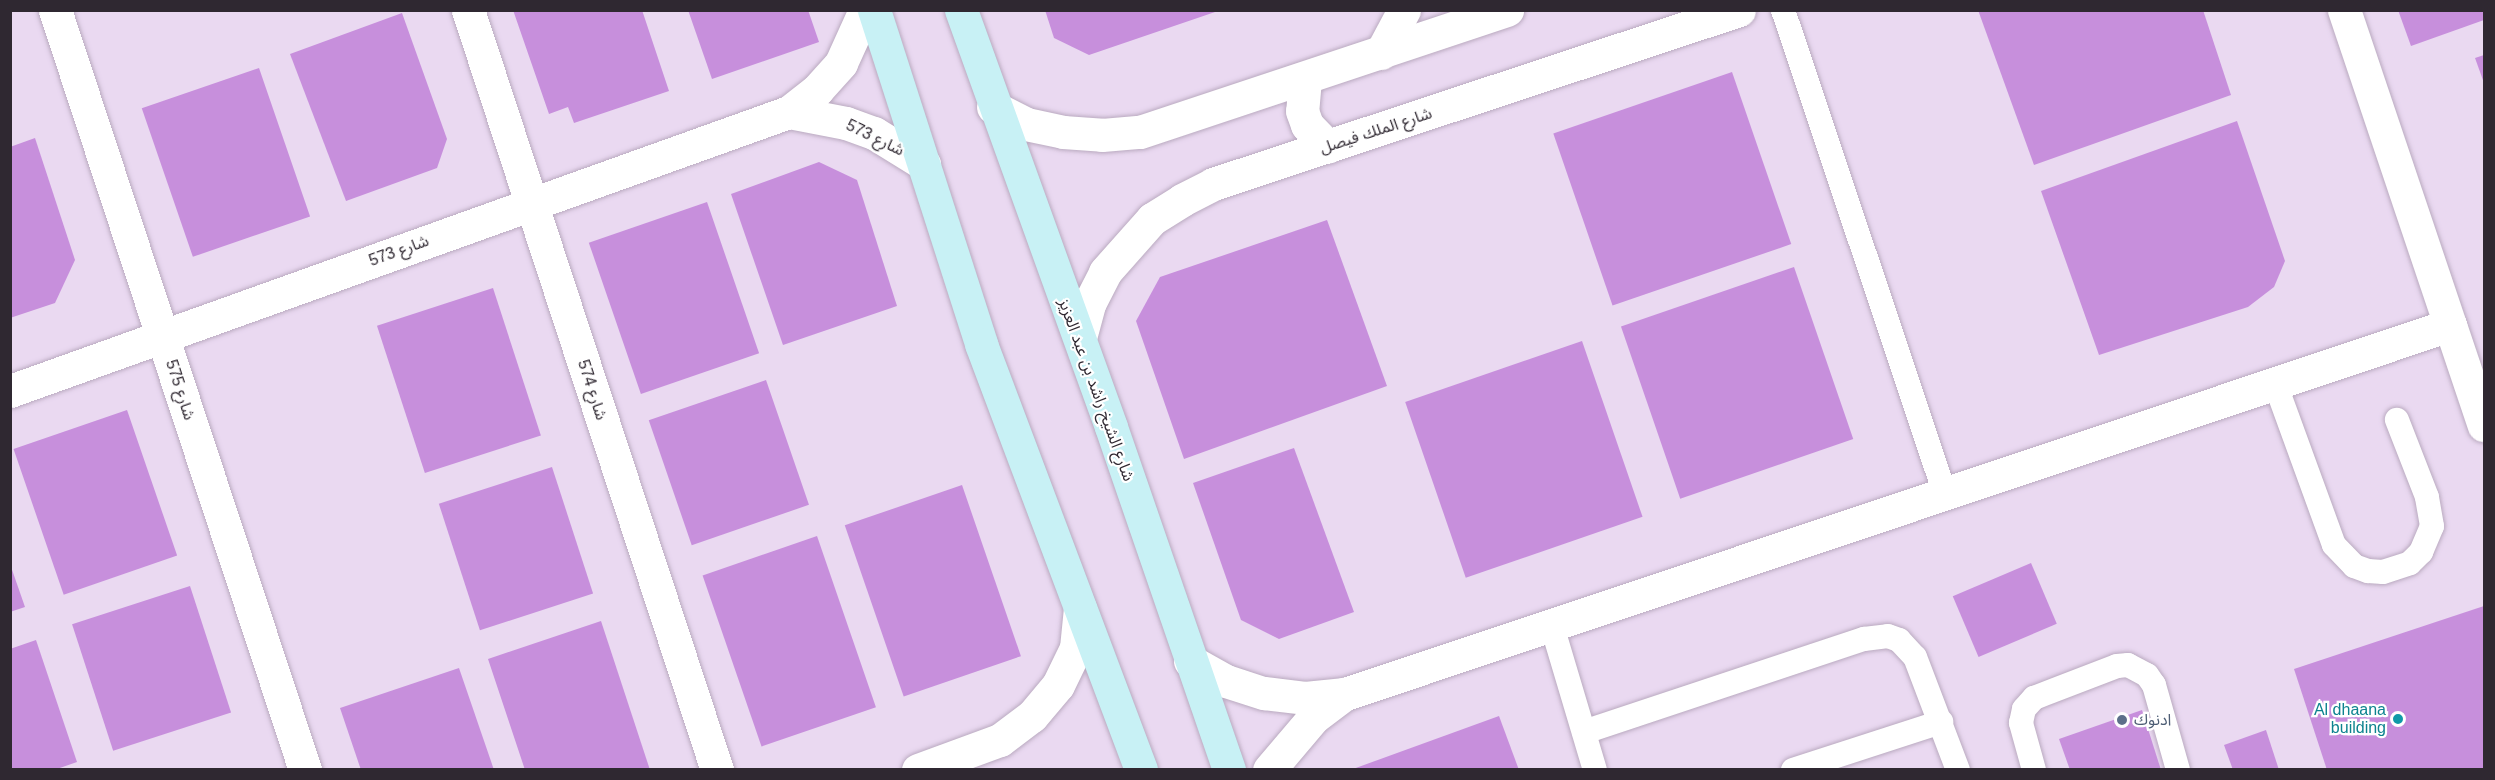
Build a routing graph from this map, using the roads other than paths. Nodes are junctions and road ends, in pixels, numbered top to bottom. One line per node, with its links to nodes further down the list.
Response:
1 (55, 10): 19 (street, شارع 575)
2 (468, 10): 17 (street, شارع 574)
3 (865, 10): 14 (street, شارع 573)
4 (874, 10): 16 (main road)
5 (961, 10): 13 (main road, شارع الشيخ راشد بن عبد العزيز)
6 (1404, 10): 11 (street)
7 (1739, 10): 15 (street, شارع الملك فيصل)
8 (1783, 10): 25 (lane)
9 (2344, 10): 18 (street)
10 (1504, 11): 11 (street)
11 (1380, 53): 12 (street)
12 (1305, 79): 13 (street); 15 (street)
13 (993, 107): 20 (main road, شارع الشيخ راشد بن عبد العزيز)
14 (789, 112): 16 (street, شارع 573); 17 (street, شارع 573)
15 (1328, 147): 20 (street, شارع الملك فيصل)
16 (924, 164): 26 (main road)
17 (531, 204): 19 (street, شارع 573); 33 (street, شارع 574)
18 (2450, 325): 21 (street); 24 (street)
19 (162, 336): 22 (street, شارع 573); 32 (street, شارع 575)
20 (1080, 338): 28 (main road, شارع الشيخ راشد بن عبد العزيز)
21 (2275, 383): 23 (lane); 25 (street)
22 (10, 391)
23 (2397, 420)
24 (2484, 425)
25 (1945, 494): 27 (street)
26 (1080, 608): 34 (street); 35 (main road)
27 (1552, 626): 29 (street); 31 (lane)
28 (1190, 661): 29 (street); 36 (main road, شارع الشيخ راشد بن عبد العزيز)
29 (1345, 694): 37 (street)
30 (1941, 722): 31 (lane); 39 (lane); 40 (lane)
31 (1584, 732): 38 (lane)
32 (305, 770)
33 (717, 770)
34 (918, 770)
35 (1141, 770)
36 (1230, 770)
37 (1269, 770)
38 (1595, 770)
39 (1793, 770)
40 (1958, 770)
41 (2034, 770): 42 (lane)
42 (2178, 770)

